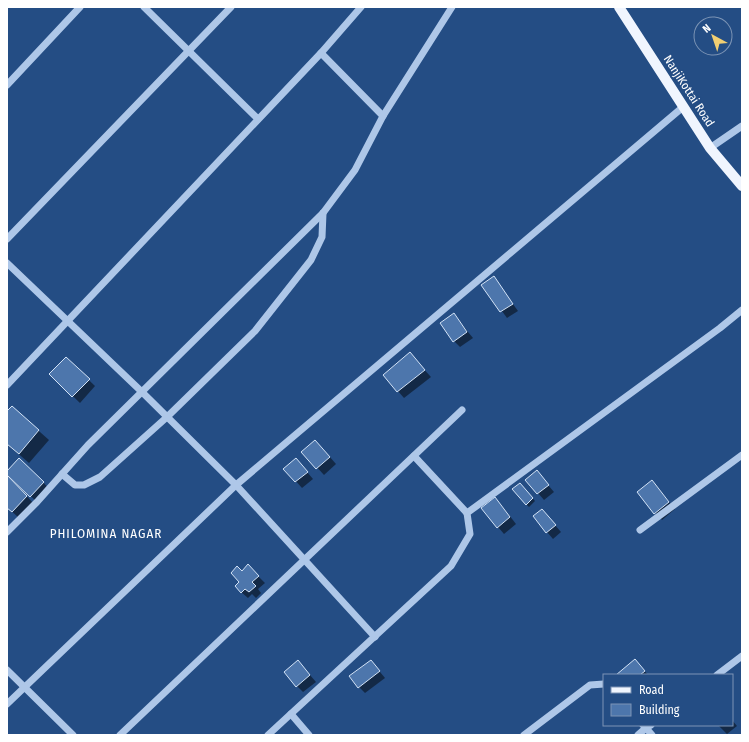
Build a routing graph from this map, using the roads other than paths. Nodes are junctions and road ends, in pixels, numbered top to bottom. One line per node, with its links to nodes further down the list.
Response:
1 (80, 7): 9 (street)
2 (144, 7): 7 (street)
3 (231, 7): 7 (street)
4 (361, 7): 8 (street)
5 (452, 7): 11 (street)
6 (619, 7): 10 (main road, NanjiKottai Road)
7 (189, 51): 12 (street); 17 (street)
8 (321, 53): 11 (street); 12 (street)
9 (7, 85)
10 (683, 107): 14 (main road, NanjiKottai Road); 28 (street)
11 (384, 116): 16 (street)
12 (258, 119): 20 (street)
13 (742, 126): 14 (street)
14 (710, 148): 15 (main road, NanjiKottai Road)
15 (742, 186)
16 (324, 213): 22 (street); 24 (street)
17 (7, 239)
18 (7, 263): 20 (street)
19 (742, 310): 29 (street)
20 (67, 322): 21 (street); 22 (street)
21 (7, 385)
22 (142, 392): 24 (street); 27 (street)
23 (462, 410): 26 (street)
24 (167, 417): 27 (street); 28 (street)
25 (742, 454): 30 (street)
26 (414, 456): 29 (street); 32 (street)
27 (62, 474): 31 (street)
28 (236, 485): 32 (street); 38 (street)
29 (467, 513): 33 (street)
30 (640, 530)
31 (7, 532)
32 (305, 559): 33 (street); 43 (street)
33 (375, 637): 40 (street)
34 (742, 656): 36 (street)
35 (7, 670): 38 (street)
36 (718, 674)
37 (603, 684): 46 (street)
38 (25, 686): 39 (street); 42 (street)
39 (7, 704)
40 (291, 714): 44 (street); 45 (street)
41 (647, 726): 47 (street); 48 (street)
42 (73, 735)
43 (120, 735)
44 (268, 735)
45 (309, 735)
46 (524, 735)
47 (638, 735)
48 (652, 735)

